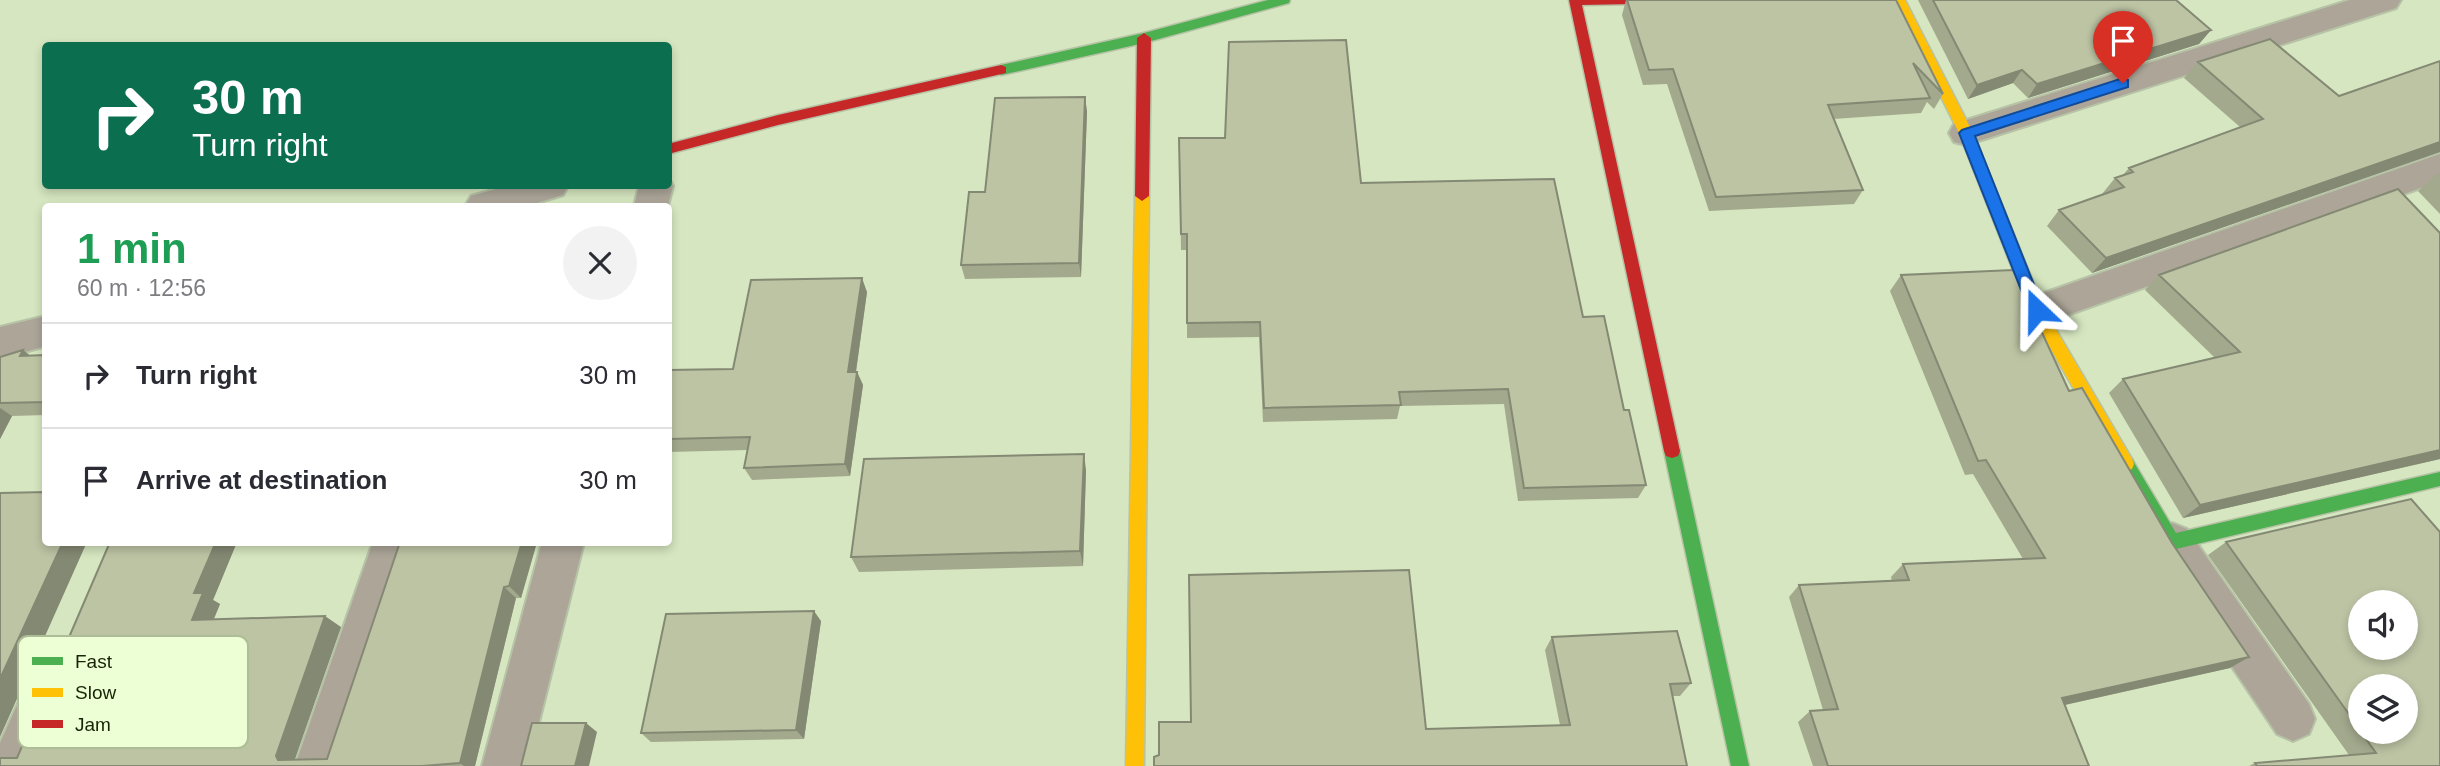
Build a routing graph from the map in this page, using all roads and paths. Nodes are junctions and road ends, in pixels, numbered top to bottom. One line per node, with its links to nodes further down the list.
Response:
1 (1283, 0): 6 (street)
2 (1635, 0): 5 (street)
3 (1899, 0): 7 (street)
4 (2385, 0): 7 (street)
5 (1572, 1): 27 (street)
6 (1144, 38): 8 (street); 26 (street)
7 (1966, 133): 14 (street)
8 (672, 148)
9 (2440, 167): 10 (street)
10 (2388, 187): 13 (street); 14 (street)
11 (542, 189): 12 (street)
12 (503, 203)
13 (2414, 214)
14 (2037, 310): 18 (street)
15 (42, 332): 16 (street)
16 (0, 342)
17 (2440, 479): 18 (street)
18 (2172, 542): 21 (street)
19 (393, 546): 24 (street)
20 (562, 546): 25 (street)
21 (2293, 719)
22 (21, 748): 23 (street)
23 (13, 766)
24 (318, 766)
25 (505, 766)
26 (1135, 766)
27 (1740, 766)

